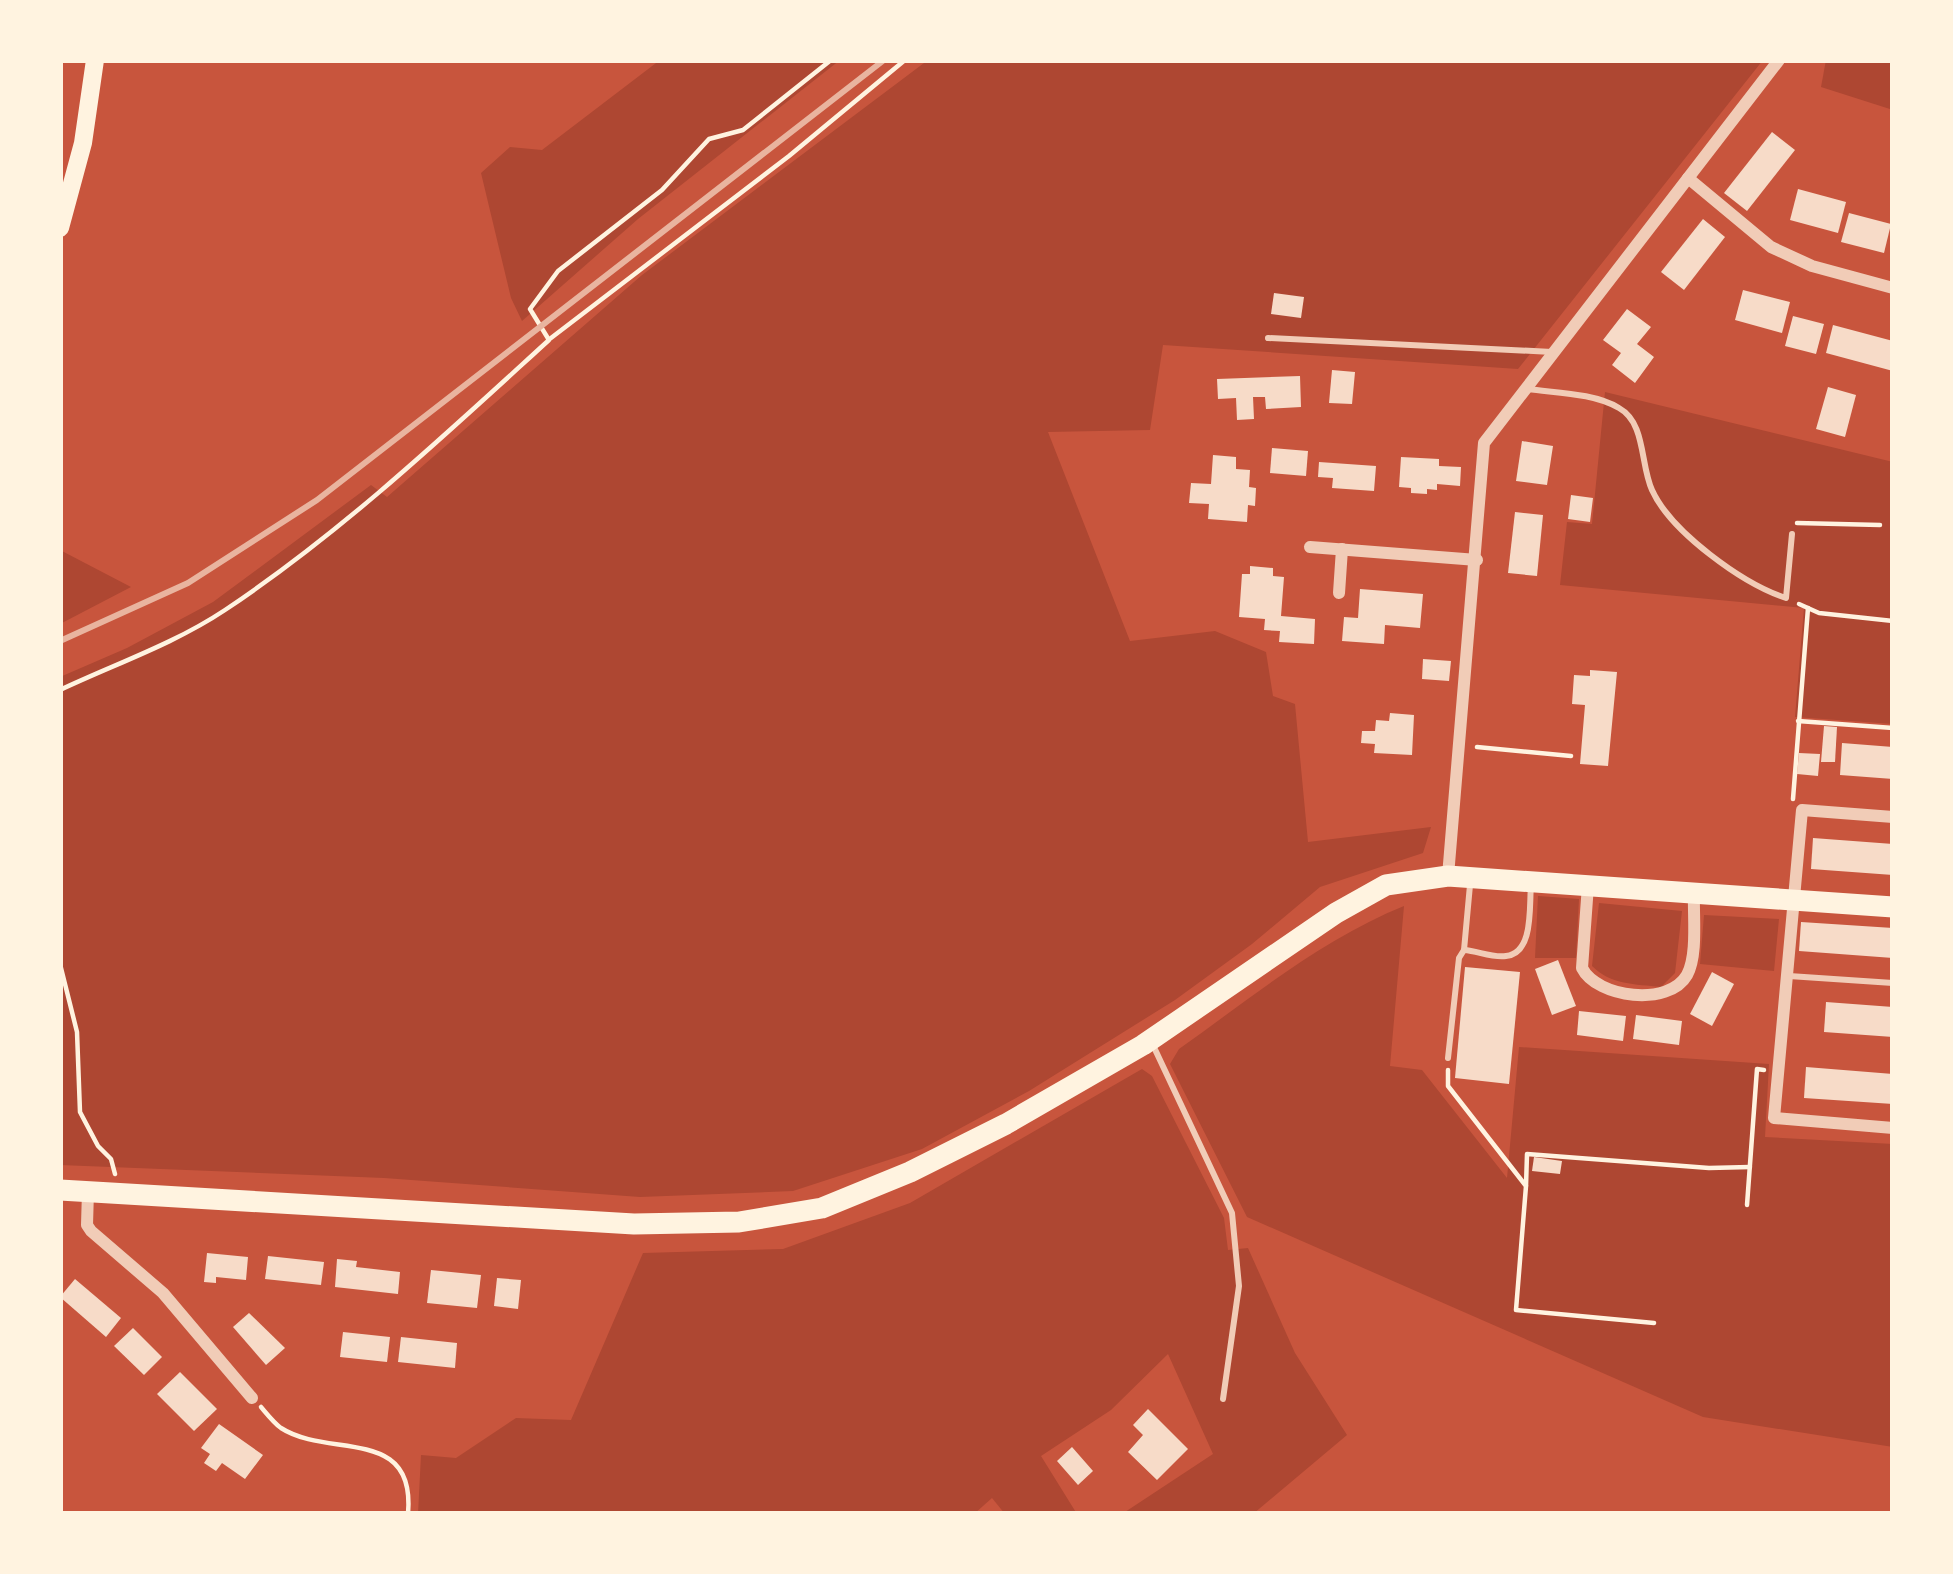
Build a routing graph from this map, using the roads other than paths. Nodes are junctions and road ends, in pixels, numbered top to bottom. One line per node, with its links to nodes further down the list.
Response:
1 (95, 60): 4 (main road)
2 (1779, 60): 3 (street)
3 (1688, 178): 5 (street); 7 (street)
4 (60, 228)
5 (1893, 288)
6 (1268, 338): 7 (lane)
7 (1552, 352): 8 (street)
8 (1525, 388): 9 (lane); 12 (street)
9 (1792, 534)
10 (1310, 547): 11 (street)
11 (1342, 549): 12 (street); 13 (street)
12 (1477, 560): 15 (street)
13 (1339, 593)
14 (1893, 817): 19 (street)
15 (1459, 876): 16 (highway); 21 (lane); 24 (highway)
16 (1531, 881): 17 (highway); 21 (lane)
17 (1588, 885): 18 (highway); 18 (street)
18 (1694, 892): 19 (highway)
19 (1793, 900): 20 (highway); 22 (street)
20 (1893, 907)
21 (1465, 950): 25 (lane)
22 (1786, 976): 23 (lane); 26 (street)
23 (1893, 983)
24 (1150, 1040): 28 (highway); 30 (lane)
25 (1448, 1058)
26 (1893, 1128)
27 (60, 1190): 28 (highway)
28 (88, 1191): 29 (street)
29 (252, 1397)
30 (1223, 1399)

